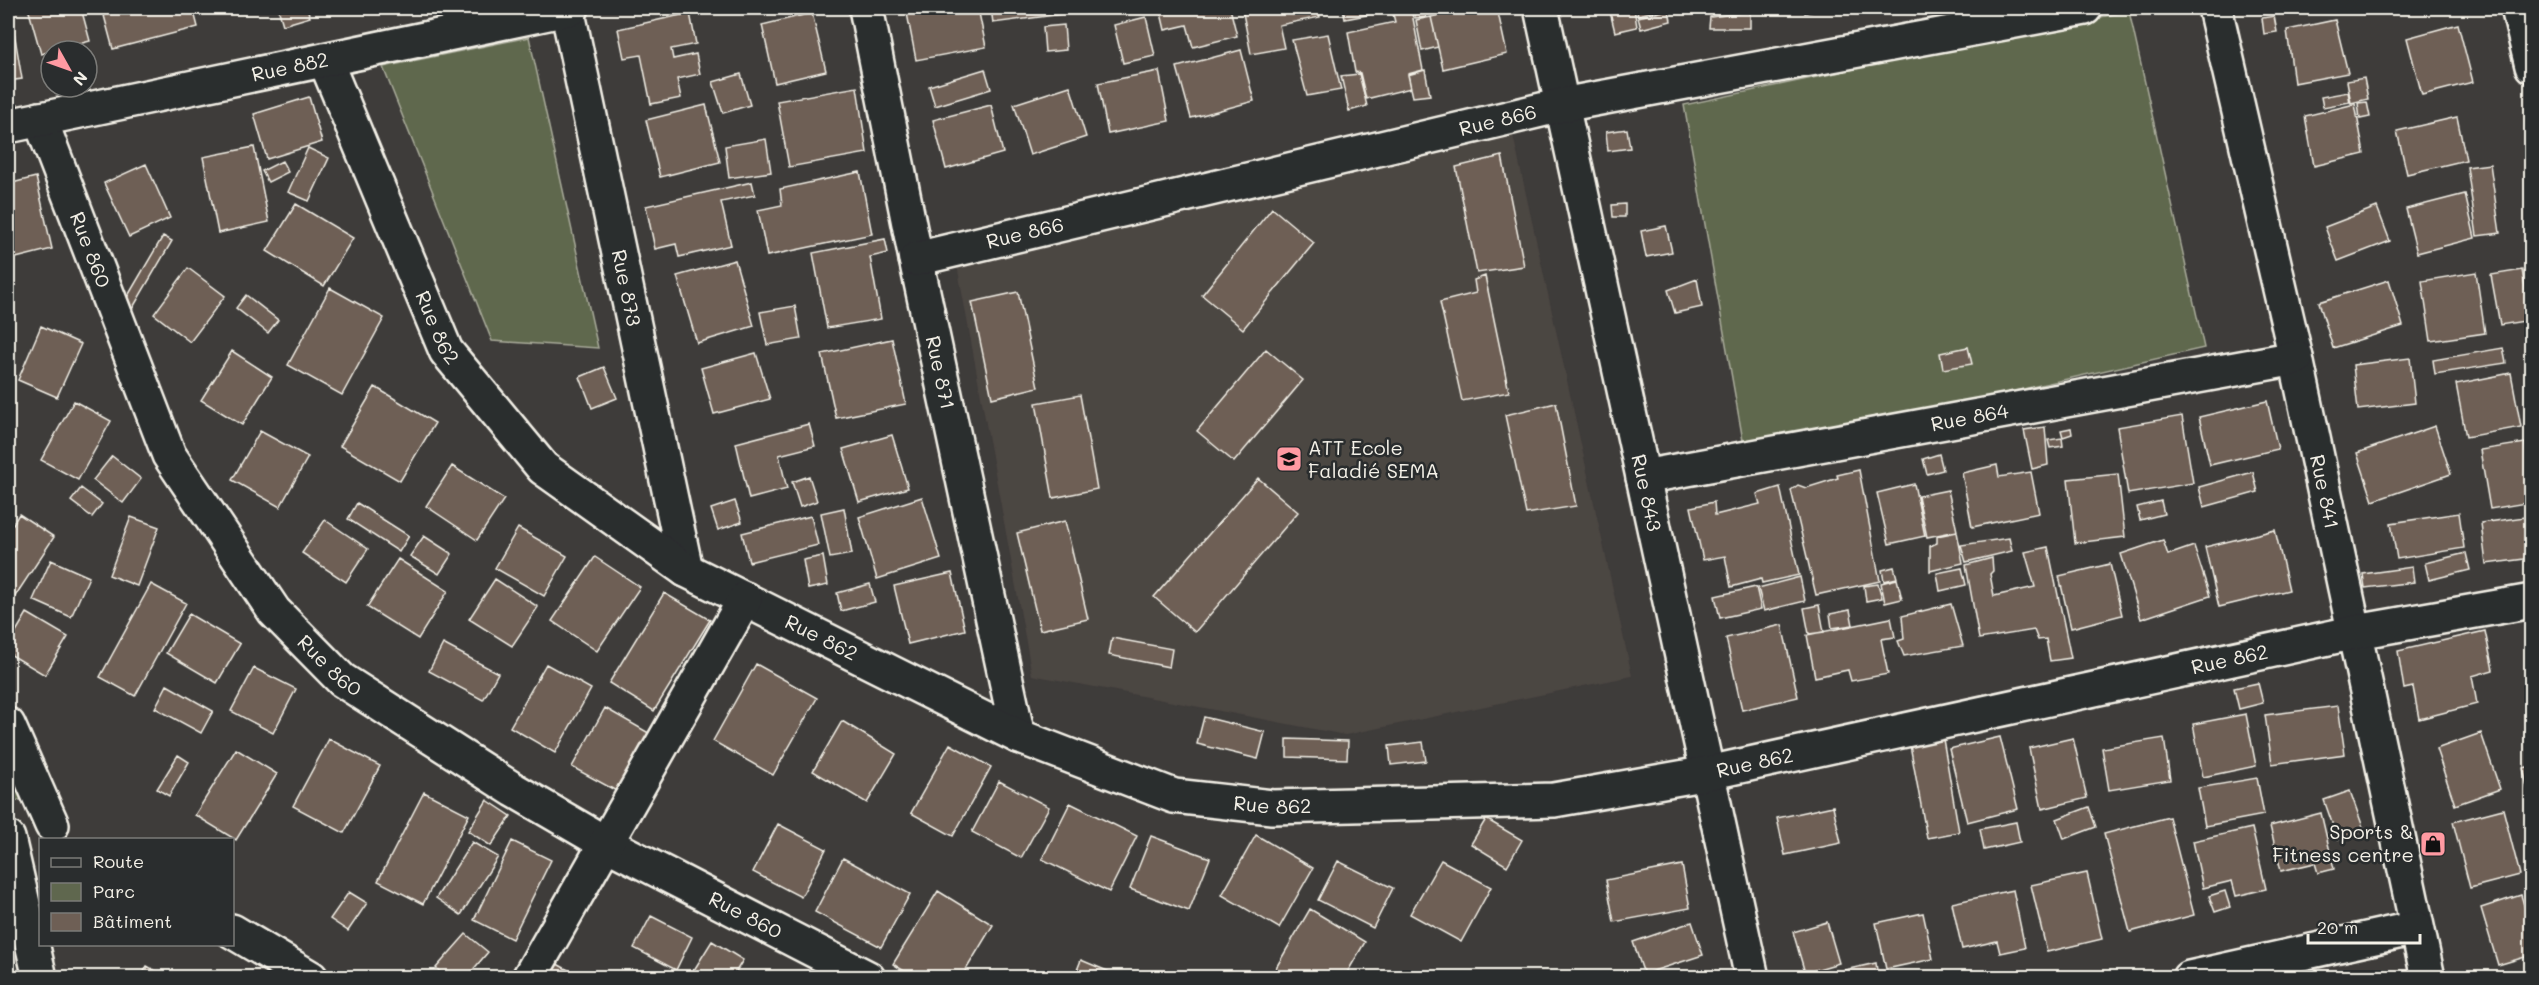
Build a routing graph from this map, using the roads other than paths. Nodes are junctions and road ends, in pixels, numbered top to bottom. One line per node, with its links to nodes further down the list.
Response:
1 (569, 8): 7 (street, Rue 882); 15 (street, Rue 873)
2 (866, 8): 12 (street, Rue 871)
3 (1541, 8): 9 (street, Rue 843)
4 (2085, 8): 9 (street, Rue 866)
5 (2215, 8): 13 (street, Rue 841)
6 (2518, 8): 8 (street)
7 (325, 60): 10 (street, Rue 882); 15 (street, Rue 862)
8 (2532, 66)
9 (1562, 105): 12 (street, Rue 866); 14 (street, Rue 843)
10 (40, 119): 11 (street, Rue 882); 24 (street, Rue 860)
11 (8, 126)
12 (916, 260): 20 (street, Rue 871)
13 (2296, 358): 14 (street, Rue 864); 18 (street, Rue 841)
14 (1643, 477): 21 (street, Rue 843)
15 (686, 570): 16 (street, Rue 862)
16 (745, 599): 20 (street, Rue 862); 24 (street)
17 (2532, 601): 18 (street, Rue 862)
18 (2356, 632): 21 (street, Rue 862); 25 (street, Rue 841)
19 (8, 725): 22 (street)
20 (1018, 736): 21 (street, Rue 862)
21 (1708, 773): 31 (street, Rue 843)
22 (64, 832): 23 (street)
23 (8, 837): 28 (street)
24 (605, 843): 29 (street); 30 (street, Rue 860)
25 (2416, 928): 32 (street); 33 (street, Rue 841)
26 (234, 932): 27 (street)
27 (306, 976)
28 (40, 978)
29 (530, 978)
30 (868, 978)
31 (1752, 978)
32 (2189, 978)
33 (2428, 978)

